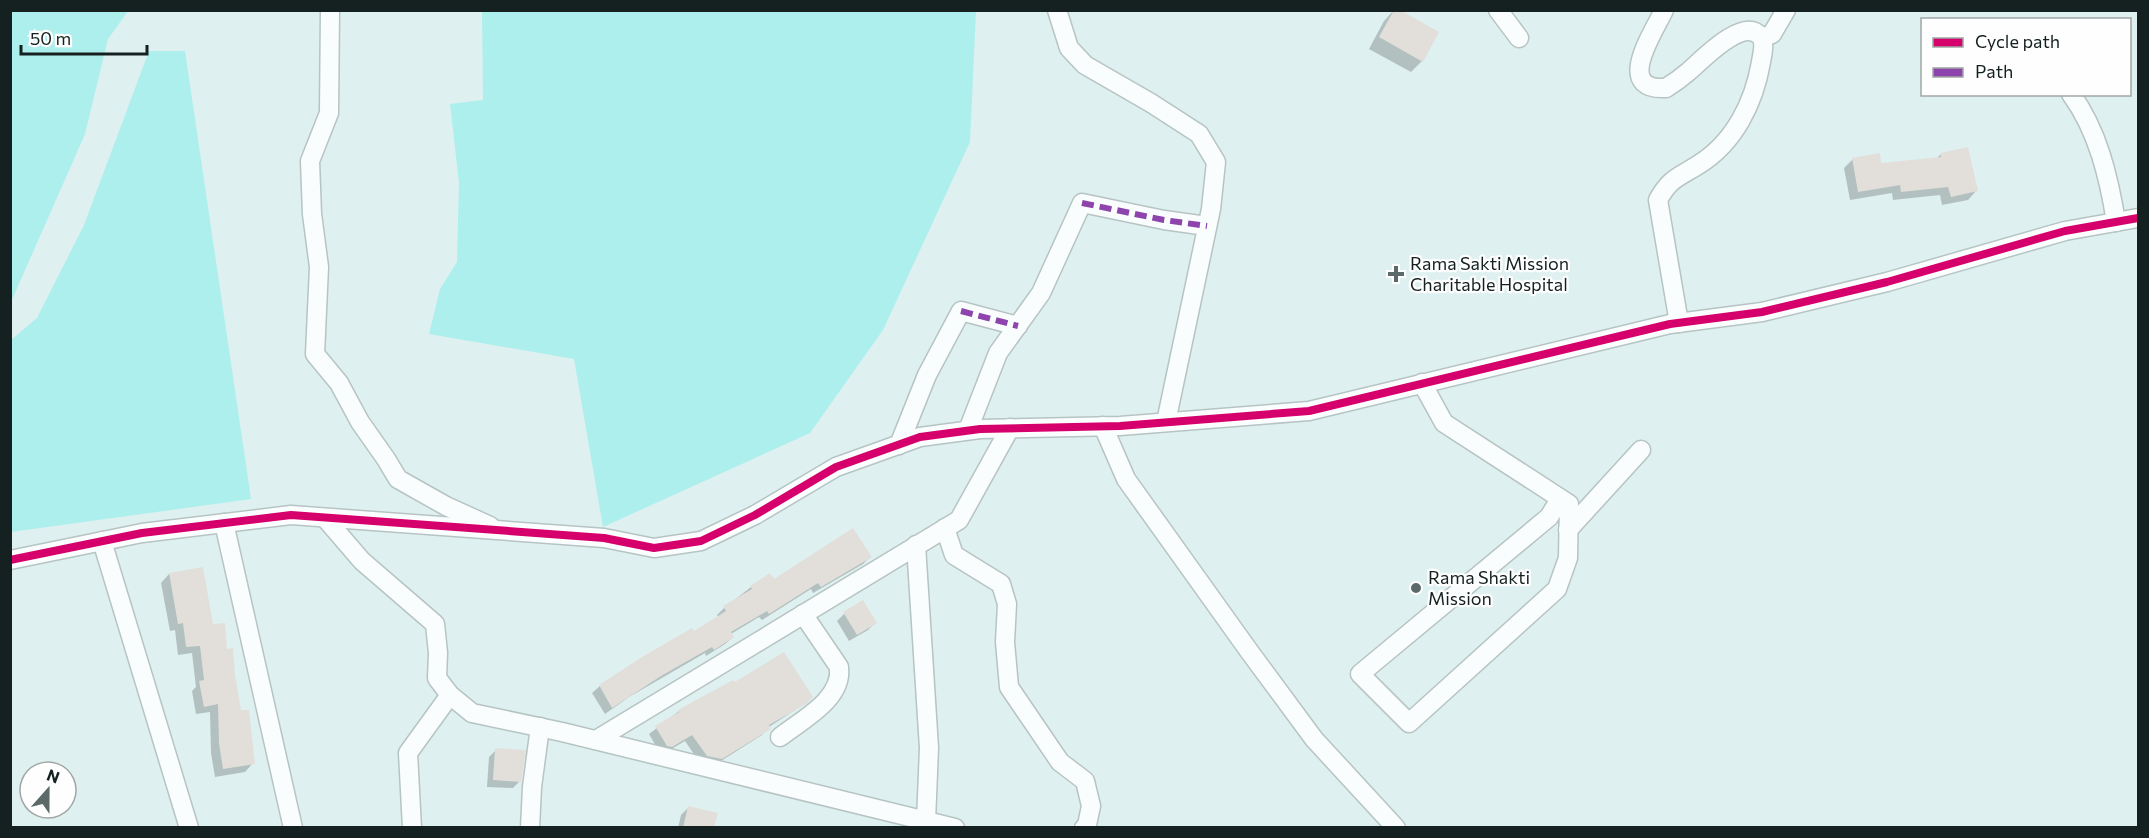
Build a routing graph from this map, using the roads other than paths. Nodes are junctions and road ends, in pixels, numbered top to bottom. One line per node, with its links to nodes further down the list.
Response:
1 (330, 10): 26 (street)
2 (1057, 10): 11 (street)
3 (1498, 10): 6 (street)
4 (1664, 10): 7 (street)
5 (1786, 10): 7 (street)
6 (1519, 38)
7 (1762, 38): 12 (street)
8 (2072, 96): 10 (street)
9 (2139, 218): 10 (street)
10 (2116, 222): 12 (street)
11 (1207, 226): 13 (street); 15 (street)
12 (1679, 323): 14 (street)
13 (1018, 326): 18 (street); 19 (street)
14 (1422, 383): 15 (street); 21 (street)
15 (1166, 422): 16 (street)
16 (1103, 426): 17 (street); 42 (street)
17 (1010, 428): 18 (street); 24 (street)
18 (969, 430): 19 (street)
19 (899, 445): 26 (street)
20 (1641, 450): 25 (street)
21 (1560, 499): 25 (street); 25 (street)
22 (325, 518): 23 (street); 26 (street); 31 (street)
23 (224, 524): 27 (street); 37 (street)
24 (945, 528): 28 (street); 41 (street)
25 (1568, 530)
26 (500, 531)
27 (102, 541): 29 (street); 36 (street)
28 (916, 545): 30 (street); 35 (street)
29 (10, 560)
30 (803, 614): 33 (street); 34 (street)
31 (450, 695): 32 (street); 38 (street)
32 (540, 727): 34 (street); 39 (street)
33 (780, 737)
34 (596, 740): 35 (street)
35 (924, 824): 40 (street)
36 (189, 828)
37 (292, 828)
38 (412, 828)
39 (530, 828)
40 (955, 828)
41 (1084, 828)
42 (1396, 828)

